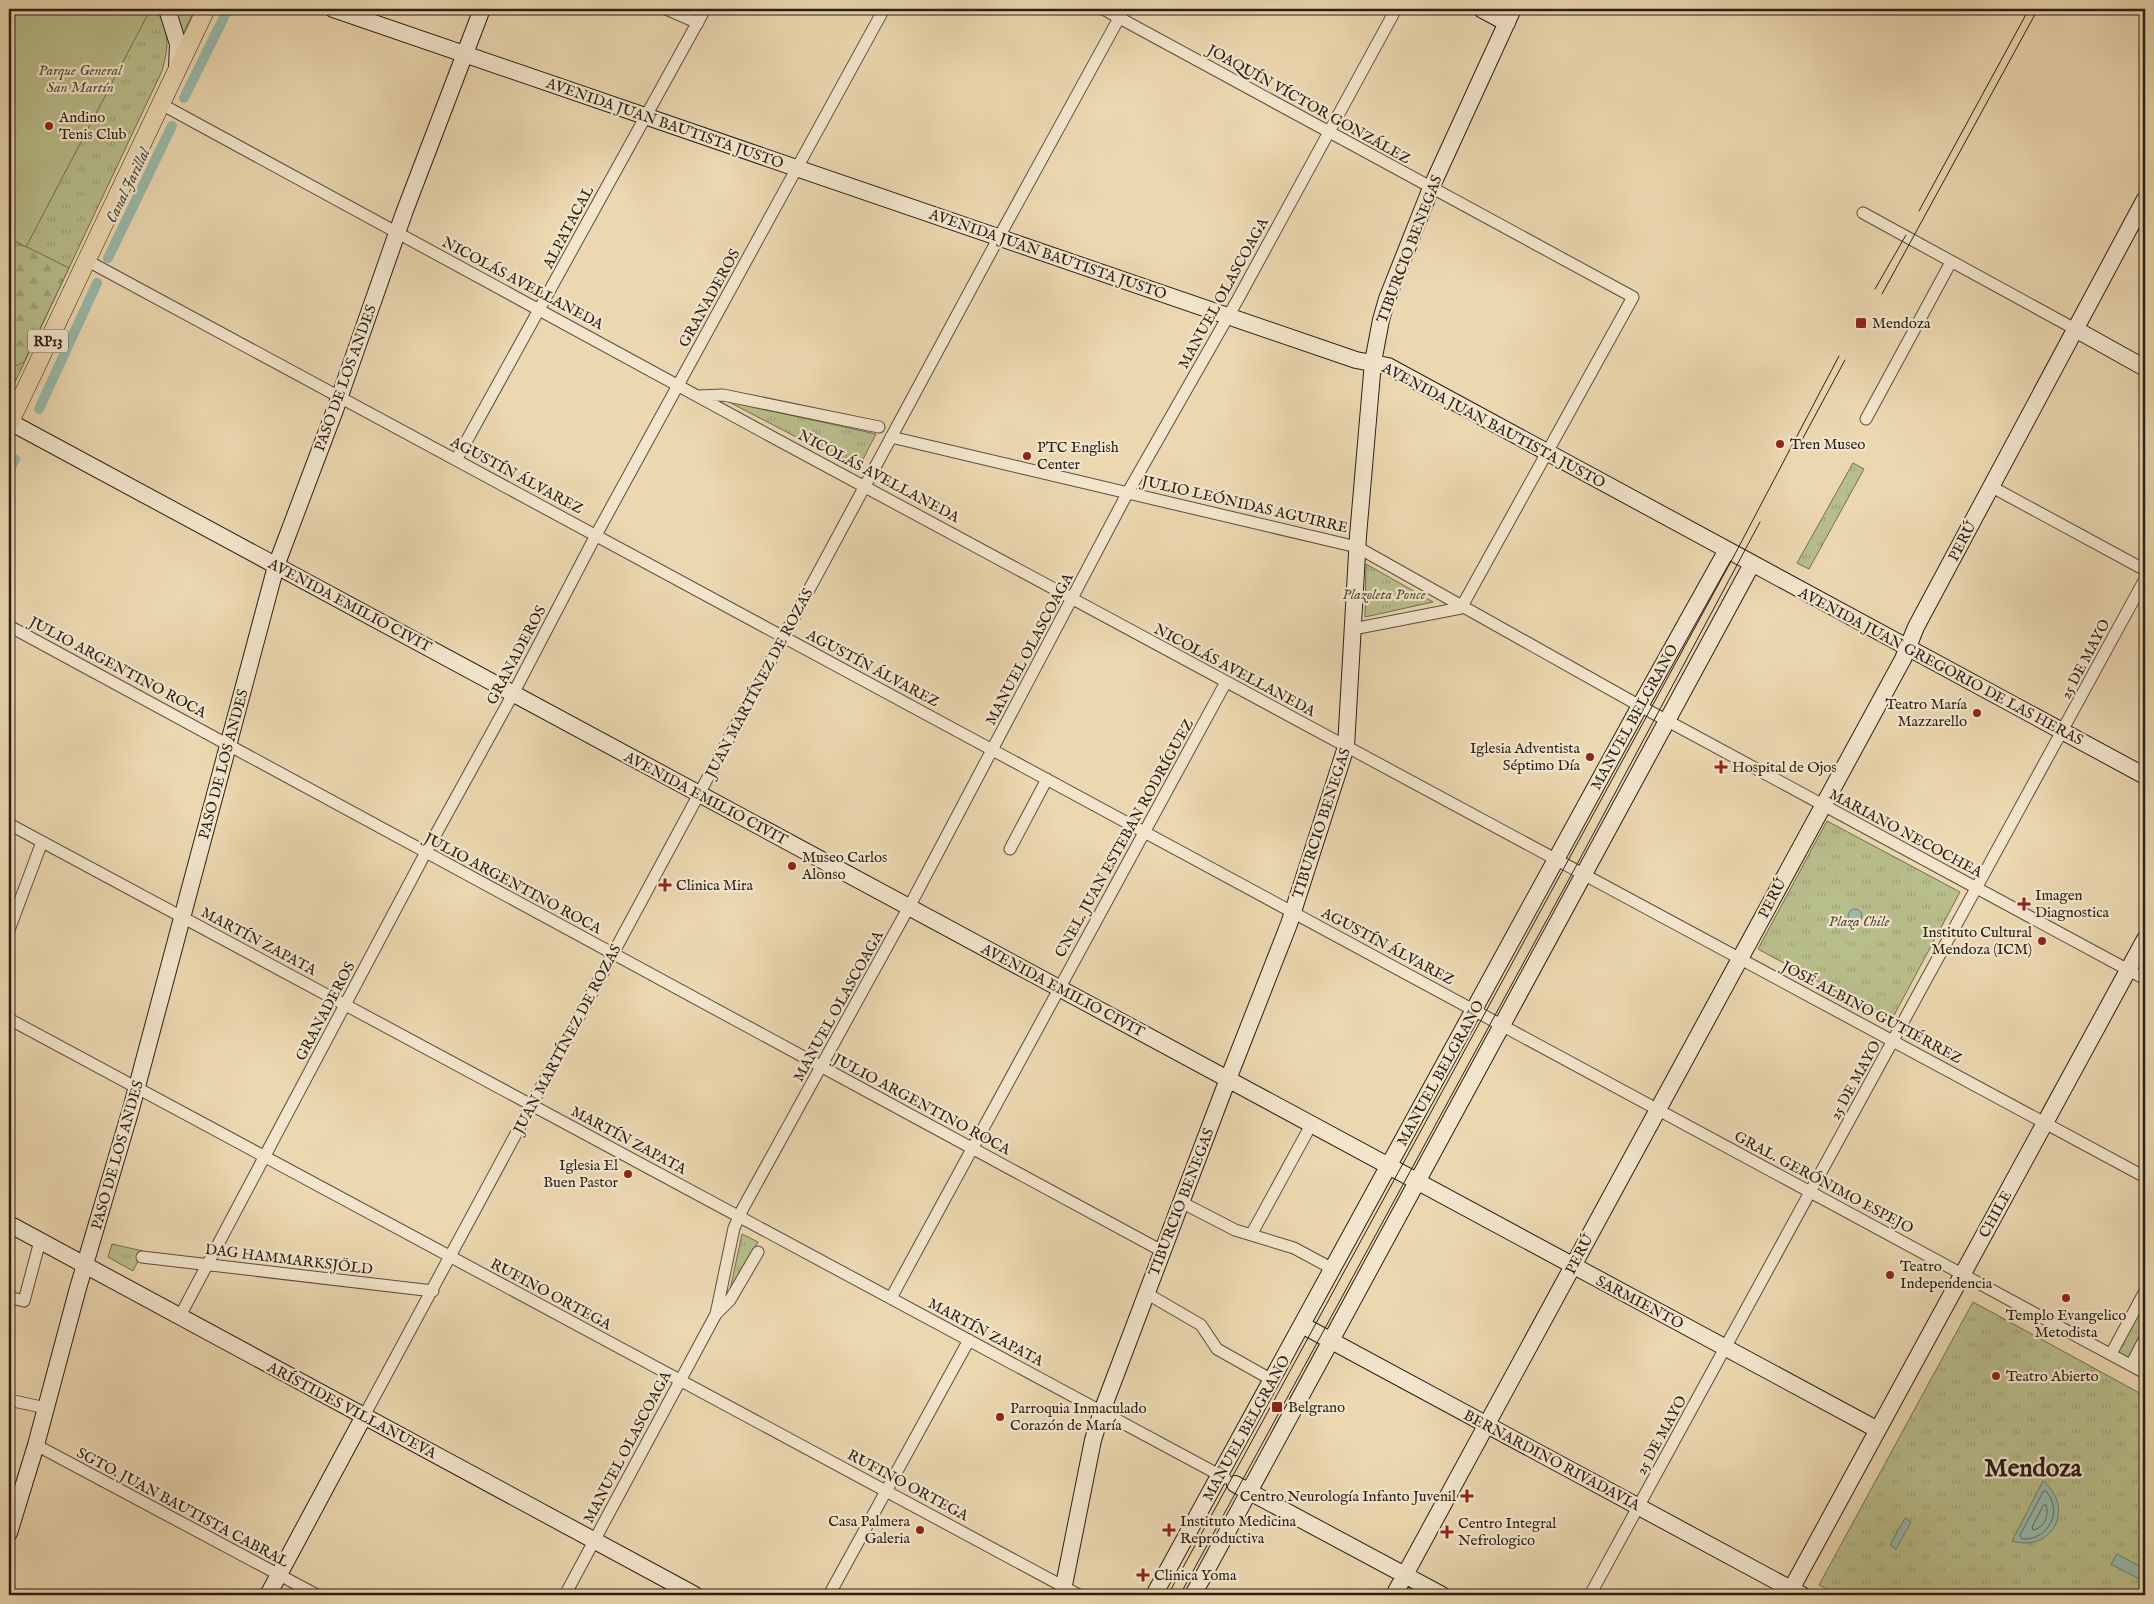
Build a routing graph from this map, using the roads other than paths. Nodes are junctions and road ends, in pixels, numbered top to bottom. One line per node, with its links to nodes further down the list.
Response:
1 (167, 9): 15 (street)
2 (206, 9): 15 (main road, RP13)
3 (333, 9): 14 (street, AVENIDA JUAN BAUTISTA JUSTO)
4 (482, 9): 14 (street, PASO DE LOS ANDES)
5 (666, 9): 13 (street)
6 (705, 9): 13 (street, ALPATACAL)
7 (884, 9): 19 (street, GRANADEROS)
8 (1103, 9): 11 (street, JOAQUÍN VÍCTOR GONZÁLEZ)
9 (1396, 9): 18 (street, MANUEL OLASCOAGA)
10 (1481, 9): 12 (street)
11 (1122, 13): 18 (street, JOAQUÍN VÍCTOR GONZÁLEZ); 24 (street, JUAN MARTÍNEZ DE ROZAS)
12 (1510, 16): 20 (street, TIBURCIO BENEGAS)
13 (698, 23): 17 (street, ALPATACAL)
14 (463, 54): 17 (street, AVENIDA JUAN BAUTISTA JUSTO); 23 (street, PASO DE LOS ANDES)
15 (177, 69): 16 (main road, RP13)
16 (161, 104): 23 (street, NICOLÁS AVELLANEDA); 25 (main road, RP13)
17 (646, 116): 19 (street, AVENIDA JUAN BAUTISTA JUSTO); 27 (street, ALPATACAL)
18 (1330, 132): 20 (street, JOAQUÍN VÍCTOR GONZÁLEZ); 28 (street, MANUEL OLASCOAGA)
19 (797, 168): 24 (street, AVENIDA JUAN BAUTISTA JUSTO); 32 (street, GRANADEROS)
20 (1431, 188): 30 (street, TIBURCIO BENEGAS); 41 (street, JOAQUÍN VÍCTOR GONZÁLEZ)
21 (2145, 199): 29 (street, PERÚ)
22 (1863, 214): 26 (street)
23 (397, 232): 27 (street, NICOLÁS AVELLANEDA); 35 (street, PASO DE LOS ANDES)
24 (999, 237): 28 (street, AVENIDA JUAN BAUTISTA JUSTO); 40 (street, JUAN MARTÍNEZ DE ROZAS)
25 (86, 260): 35 (street, AGUSTÍN ÁLVAREZ); 38 (main road, RP13)
26 (1952, 262): 29 (street); 37 (street)
27 (540, 310): 32 (street, NICOLÁS AVELLANEDA); 42 (street, ALPATACAL)
28 (1228, 316): 30 (street, AVENIDA JUAN BAUTISTA JUSTO); 45 (street, MANUEL OLASCOAGA)
29 (2075, 329): 31 (street); 44 (street, PERÚ)
30 (1373, 362): 41 (street, AVENIDA JUAN BAUTISTA JUSTO); 47 (street, TIBURCIO BENEGAS)
31 (2145, 368)
32 (678, 385): 33 (street, NICOLÁS AVELLANEDA); 46 (street, GRANADEROS)
33 (698, 395): 34 (street); 36 (street, NICOLÁS AVELLANEDA)
34 (724, 395): 36 (street); 39 (street)
35 (339, 397): 42 (street, AGUSTÍN ÁLVAREZ); 49 (street, PASO DE LOS ANDES)
36 (719, 407): 43 (street, NICOLÁS AVELLANEDA)
37 (1866, 419)
38 (9, 421): 49 (street, AVENIDA EMILIO CIVIT)
39 (879, 427)
40 (891, 437): 43 (street, JUAN MARTÍNEZ DE ROZAS); 45 (street, JULIO LEÓNIDAS AGUIRRE)
41 (1548, 453): 48 (street, AVENIDA JUAN BAUTISTA JUSTO); 53 (street)
42 (456, 460): 46 (street, AGUSTÍN ÁLVAREZ)
43 (865, 486): 52 (street, NICOLÁS AVELLANEDA); 56 (street, JUAN MARTÍNEZ DE ROZAS)
44 (1992, 487): 50 (street); 57 (street, PERÚ)
45 (1128, 492): 47 (street, JULIO LEÓNIDAS AGUIRRE); 52 (street, MANUEL OLASCOAGA)
46 (596, 535): 56 (street, AGUSTÍN ÁLVAREZ); 59 (street, GRANADEROS)
47 (1357, 547): 53 (street, JULIO LEÓNIDAS AGUIRRE); 55 (street, TIBURCIO BENEGAS)
48 (1739, 557): 57 (street, AVENIDA JUAN GREGORIO DE LAS HERAS); 60 (street, MANUEL BELGRANO); 60 (street, MANUEL BELGRANO)
49 (276, 566): 59 (street, AVENIDA EMILIO CIVIT); 62 (street, PASO DE LOS ANDES)
50 (2145, 570)
51 (2145, 579): 61 (street, 25 DE MAYO)
52 (1073, 599): 58 (street, NICOLÁS AVELLANEDA); 64 (street, MANUEL OLASCOAGA)
53 (1462, 606): 55 (street); 60 (street, JULIO LEÓNIDAS AGUIRRE)
54 (9, 626): 62 (street, JULIO ARGENTINO ROCA)
55 (1354, 629): 63 (street, TIBURCIO BENEGAS)
56 (784, 637): 64 (street, AGUSTÍN ÁLVAREZ); 67 (street, JUAN MARTÍNEZ DE ROZAS)
57 (1908, 648): 61 (street, AVENIDA JUAN GREGORIO DE LAS HERAS); 68 (street, PERÚ)
58 (1226, 682): 63 (street, NICOLÁS AVELLANEDA); 70 (street, CNEL. JUAN ESTEBAN RODRÍGUEZ)
59 (513, 694): 67 (street, AVENIDA EMILIO CIVIT); 73 (street, GRANADEROS)
60 (1653, 713): 68 (street, MARIANO NECOCHEA); 74 (street, MANUEL BELGRANO); 75 (street, MANUEL BELGRANO)
61 (2063, 732): 65 (street, AVENIDA JUAN GREGORIO DE LAS HERAS); 76 (street, 25 DE MAYO)
62 (228, 743): 73 (street, JULIO ARGENTINO ROCA); 79 (street, PASO DE LOS ANDES)
63 (1346, 747): 74 (street, NICOLÁS AVELLANEDA); 78 (street, TIBURCIO BENEGAS)
64 (993, 750): 66 (street, AGUSTÍN ÁLVAREZ); 77 (street, MANUEL OLASCOAGA)
65 (2145, 776)
66 (1047, 779): 70 (street, AGUSTÍN ÁLVAREZ); 72 (street)
67 (699, 794): 77 (street, AVENIDA EMILIO CIVIT); 82 (street, JUAN MARTÍNEZ DE ROZAS)
68 (1823, 804): 76 (street, MARIANO NECOCHEA); 83 (street, PERÚ)
69 (9, 824): 71 (street, MARTÍN ZAPATA)
70 (1145, 832): 78 (street, AGUSTÍN ÁLVAREZ); 86 (street, CNEL. JUAN ESTEBAN RODRÍGUEZ)
71 (42, 842): 79 (street, MARTÍN ZAPATA); 80 (street)
72 (1010, 849)
73 (426, 852): 82 (street, JULIO ARGENTINO ROCA); 87 (street, GRANADEROS)
74 (1557, 859): 75 (street, NICOLÁS AVELLANEDA); 88 (street, MANUEL BELGRANO)
75 (1584, 873): 83 (street, JOSÉ ALBINO GUTIÉRREZ); 88 (street, MANUEL BELGRANO)
76 (1977, 888): 84 (street, MARIANO NECOCHEA); 90 (street, 25 DE MAYO)
77 (909, 907): 86 (street, AVENIDA EMILIO CIVIT); 91 (street, MANUEL OLASCOAGA)
78 (1293, 912): 88 (street, AGUSTÍN ÁLVAREZ); 92 (street, TIBURCIO BENEGAS)
79 (181, 916): 87 (street, MARTÍN ZAPATA); 93 (street, PASO DE LOS ANDES)
80 (9, 930)
81 (2145, 938): 84 (street, CHILE)
82 (613, 954): 91 (street, JULIO ARGENTINO ROCA); 94 (street, JUAN MARTÍNEZ DE ROZAS)
83 (1740, 958): 90 (street, JOSÉ ALBINO GUTIÉRREZ); 95 (street, PERÚ)
84 (2128, 970): 85 (street, MARIANO NECOCHEA); 96 (street, CHILE)
85 (2145, 979)
86 (1059, 988): 92 (street, AVENIDA EMILIO CIVIT); 98 (street, CNEL. JUAN ESTEBAN RODRÍGUEZ)
87 (344, 1004): 94 (street, MARTÍN ZAPATA); 99 (street, GRANADEROS)
88 (1488, 1017): 95 (street, GRAL. GERÓNIMO ESPEJO); 100 (street, MANUEL BELGRANO); 100 (street, MANUEL BELGRANO)
89 (9, 1019): 93 (street, RUFINO ORTEGA)
90 (1894, 1041): 96 (street, JOSÉ ALBINO GUTIÉRREZ); 102 (street, 25 DE MAYO)
91 (822, 1067): 98 (street, JULIO ARGENTINO ROCA); 104 (street, MANUEL OLASCOAGA)
92 (1227, 1079): 97 (street, AVENIDA EMILIO CIVIT); 103 (street, TIBURCIO BENEGAS)
93 (136, 1088): 99 (street, RUFINO ORTEGA); 113 (street, PASO DE LOS ANDES)
94 (532, 1105): 104 (street, MARTÍN ZAPATA); 111 (street, JUAN MARTÍNEZ DE ROZAS)
95 (1658, 1109): 102 (street, GRAL. GERÓNIMO ESPEJO); 114 (street, PERÚ)
96 (2045, 1123): 101 (street, JOSÉ ALBINO GUTIÉRREZ); 116 (street, CHILE)
97 (1311, 1124): 100 (street, AVENIDA EMILIO CIVIT); 106 (street)
98 (972, 1148): 108 (street, JULIO ARGENTINO ROCA); 121 (street, CNEL. JUAN ESTEBAN RODRÍGUEZ)
99 (265, 1157): 111 (street, RUFINO ORTEGA); 112 (street, GRANADEROS)
100 (1403, 1174): 114 (street, SARMIENTO); 115 (street, MANUEL BELGRANO); 127 (street, MANUEL BELGRANO)
101 (2145, 1177)
102 (1811, 1192): 116 (street, GRAL. GERÓNIMO ESPEJO); 128 (street, 25 DE MAYO)
103 (1181, 1202): 106 (street); 108 (street, TIBURCIO BENEGAS)
104 (739, 1216): 121 (street, MARTÍN ZAPATA); 122 (street, MANUEL OLASCOAGA)
105 (9, 1224): 107 (street, ARÍSTIDES VILLANUEVA)
106 (1252, 1235): 115 (street)
107 (40, 1241): 113 (street, ARÍSTIDES VILLANUEVA); 120 (street)
108 (1162, 1251): 119 (street, TIBURCIO BENEGAS)
109 (758, 1252): 122 (street, MANUEL OLASCOAGA)
110 (142, 1257): 112 (street, DAG HAMMARKSJÖLD)
111 (451, 1257): 117 (street, JUAN MARTÍNEZ DE ROZAS); 132 (street, RUFINO ORTEGA)
112 (208, 1264): 117 (street, DAG HAMMARKSJÖLD); 123 (street, GRANADEROS)
113 (85, 1265): 123 (street, ARÍSTIDES VILLANUEVA); 135 (street, PASO DE LOS ANDES)
114 (1572, 1266): 128 (street, SARMIENTO); 138 (street, PERÚ)
115 (1333, 1269): 124 (street, MANUEL BELGRANO)
116 (1963, 1274): 129 (street, GRAL. GERÓNIMO ESPEJO); 139 (street, CHILE)
117 (433, 1291): 137 (street, JUAN MARTÍNEZ DE ROZAS)
118 (2145, 1291): 129 (street)
119 (1146, 1293): 133 (street); 136 (street, TIBURCIO BENEGAS)
120 (9, 1297)
121 (891, 1298): 126 (street, MARTÍN ZAPATA)
122 (716, 1314): 132 (street, MANUEL OLASCOAGA)
123 (180, 1316): 137 (street, ARÍSTIDES VILLANUEVA)
124 (1302, 1325): 127 (street, BERNARDINO RIVADAVIA); 133 (street, MANUEL BELGRANO)
125 (2145, 1338): 130 (street)
126 (969, 1340): 136 (street, MARTÍN ZAPATA); 143 (street)
127 (1331, 1341): 138 (street, BERNARDINO RIVADAVIA); 144 (street, MANUEL BELGRANO)
128 (1726, 1348): 139 (street, SARMIENTO); 145 (street, 25 DE MAYO)
129 (2111, 1354): 130 (street, GRAL. GERÓNIMO ESPEJO)
130 (2131, 1365): 131 (street, GRAL. GERÓNIMO ESPEJO)
131 (2145, 1373)
132 (680, 1380): 143 (street, RUFINO ORTEGA); 147 (street, MANUEL OLASCOAGA)
133 (1272, 1380): 141 (street, MANUEL BELGRANO)
134 (9, 1400): 135 (street)
135 (46, 1408): 140 (street, PASO DE LOS ANDES)
136 (1102, 1411): 141 (street, MARTÍN ZAPATA); 150 (street, TIBURCIO BENEGAS)
137 (364, 1416): 147 (street, ARÍSTIDES VILLANUEVA); 148 (street, JUAN MARTÍNEZ DE ROZAS)
138 (1486, 1425): 145 (street, BERNARDINO RIVADAVIA); 149 (street, PERÚ)
139 (1878, 1430): 151 (street, CHILE)
140 (36, 1445): 146 (street, PASO DE LOS ANDES); 148 (street, SGTO. JUAN BAUTISTA CABRAL)
141 (1220, 1475): 142 (street, MARTÍN ZAPATA); 158 (street, MANUEL BELGRANO)
142 (1235, 1484): 144 (street)
143 (886, 1490): 150 (street, RUFINO ORTEGA); 156 (street)
144 (1250, 1492): 149 (street); 159 (street, MANUEL BELGRANO)
145 (1638, 1507): 151 (street, BERNARDINO RIVADAVIA); 162 (street, 25 DE MAYO)
146 (9, 1533)
147 (594, 1541): 154 (street, MANUEL OLASCOAGA); 155 (street, ARÍSTIDES VILLANUEVA)
148 (279, 1575): 152 (street, JUAN MARTÍNEZ DE ROZAS); 153 (street, SGTO. JUAN BAUTISTA CABRAL)
149 (1405, 1575): 160 (street, PERÚ); 161 (street)
150 (1062, 1591): 157 (street, RUFINO ORTEGA)
151 (1794, 1593)
152 (268, 1595)
153 (317, 1595)
154 (565, 1595)
155 (695, 1595)
156 (829, 1595)
157 (1079, 1595)
158 (1154, 1595)
159 (1193, 1595)
160 (1394, 1595)
161 (1442, 1595)
162 (1590, 1595)

